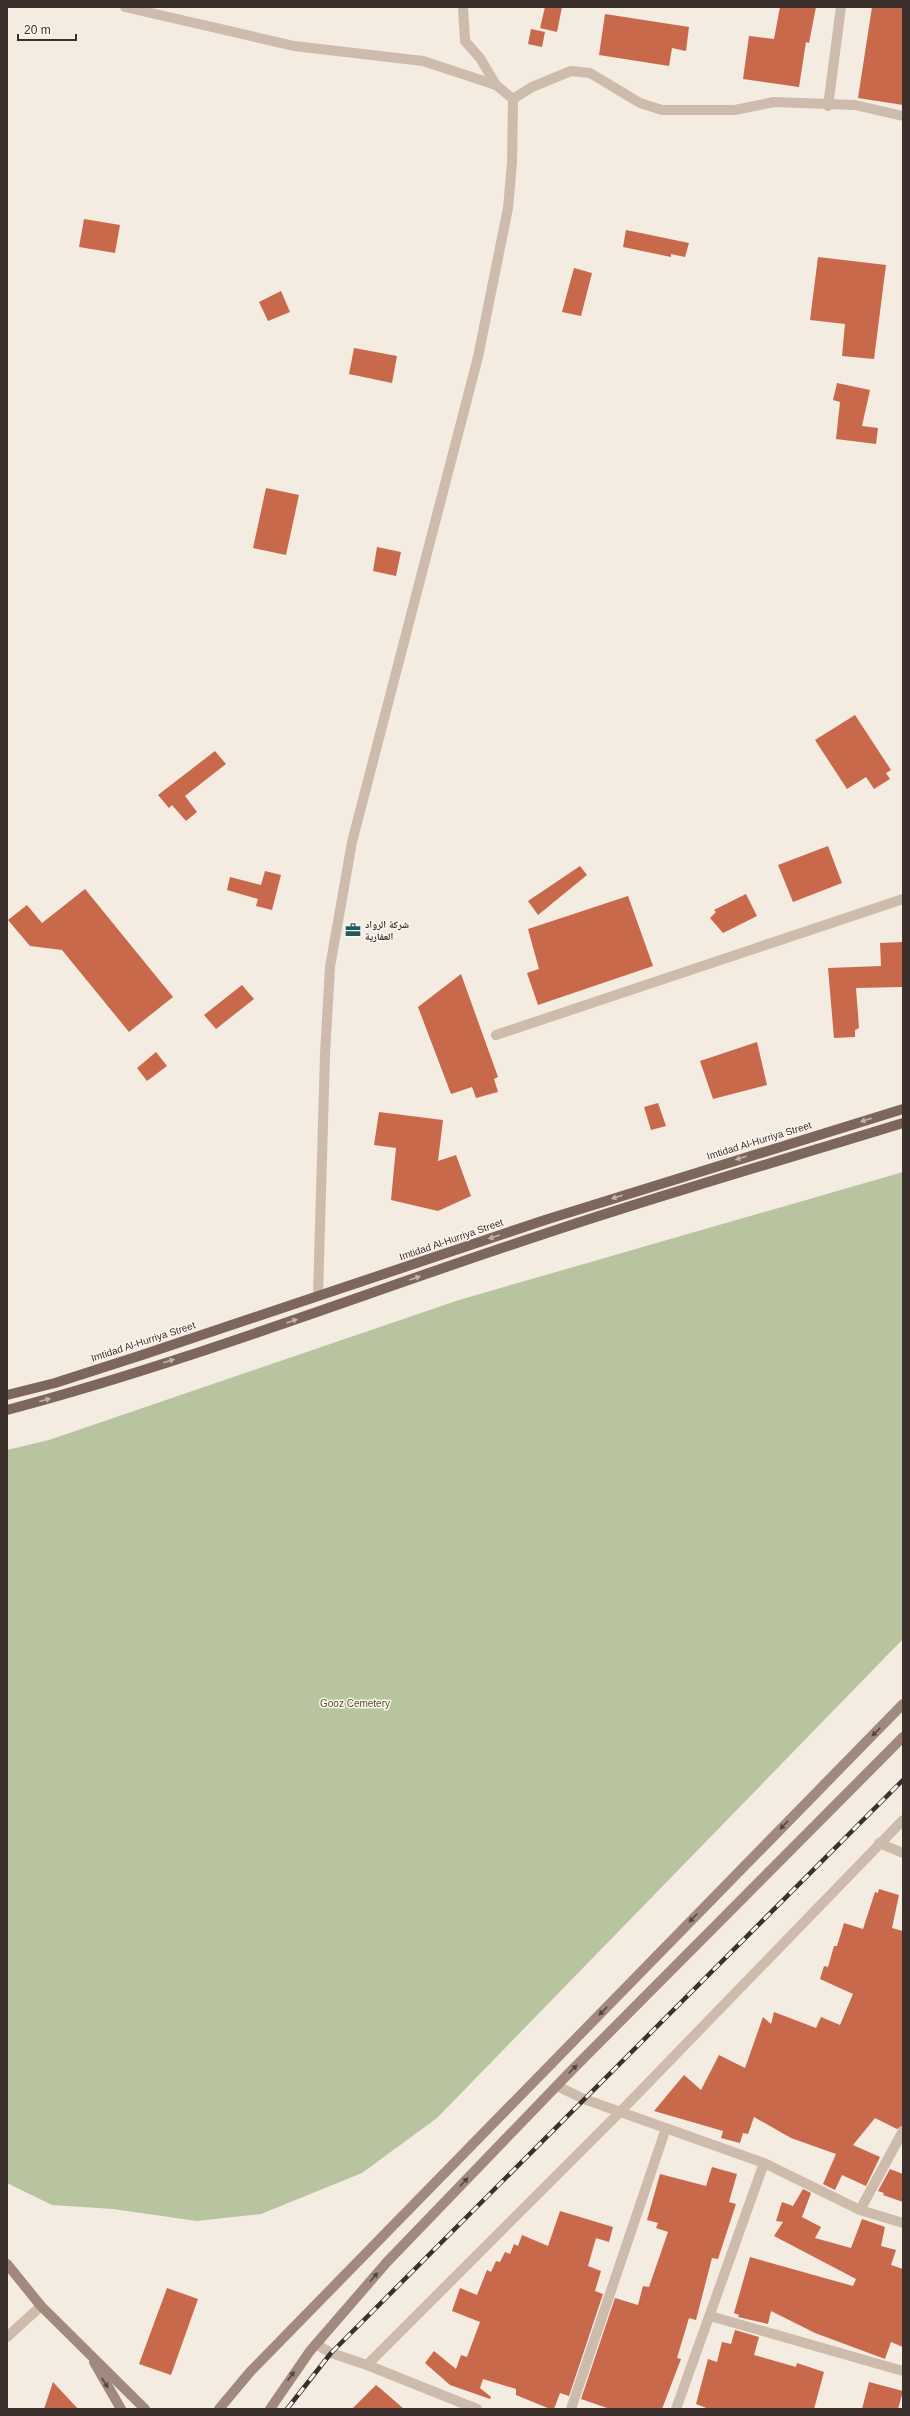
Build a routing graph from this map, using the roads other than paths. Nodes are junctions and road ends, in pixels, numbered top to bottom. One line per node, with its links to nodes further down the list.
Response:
1 (125, 7): 4 (street)
2 (463, 7): 4 (street)
3 (841, 7): 6 (street)
4 (496, 85): 5 (street)
5 (513, 99): 6 (street); 12 (street)
6 (828, 106): 7 (street)
7 (903, 116)
8 (903, 899): 9 (street)
9 (496, 1035)
10 (903, 1109): 12 (main road, Imtidad Al-Hurriya Street, one-way to 12)
11 (903, 1123): 14 (main road, one-way to 11)
12 (318, 1296): 13 (main road, Imtidad Al-Hurriya Street)
13 (7, 1396)
14 (7, 1410)
15 (903, 1704): 38 (main road, one-way to 38)
16 (903, 1737): 20 (main road, one-way to 16)
17 (903, 1820): 18 (street)
18 (879, 1843): 19 (street); 21 (street)
19 (903, 1853)
20 (557, 2086): 21 (street); 31 (main road, one-way to 20)
21 (620, 2112): 22 (street); 33 (street)
22 (666, 2128): 24 (street); 41 (street)
23 (903, 2131): 25 (street)
24 (764, 2163): 25 (street); 29 (street)
25 (860, 2210): 26 (street)
26 (903, 2223)
27 (7, 2264): 28 (main road)
28 (41, 2306): 30 (street); 32 (main road)
29 (710, 2316): 34 (street); 42 (street)
30 (7, 2337)
31 (316, 2344): 33 (street); 39 (main road, one-way to 31)
32 (91, 2356): 36 (main road, one-way to 36); 37 (main road)
33 (367, 2365): 35 (street)
34 (903, 2371)
35 (464, 2407): 40 (street)
36 (121, 2409)
37 (145, 2409)
38 (219, 2409)
39 (270, 2409)
40 (477, 2409)
41 (572, 2409)
42 (676, 2409)

